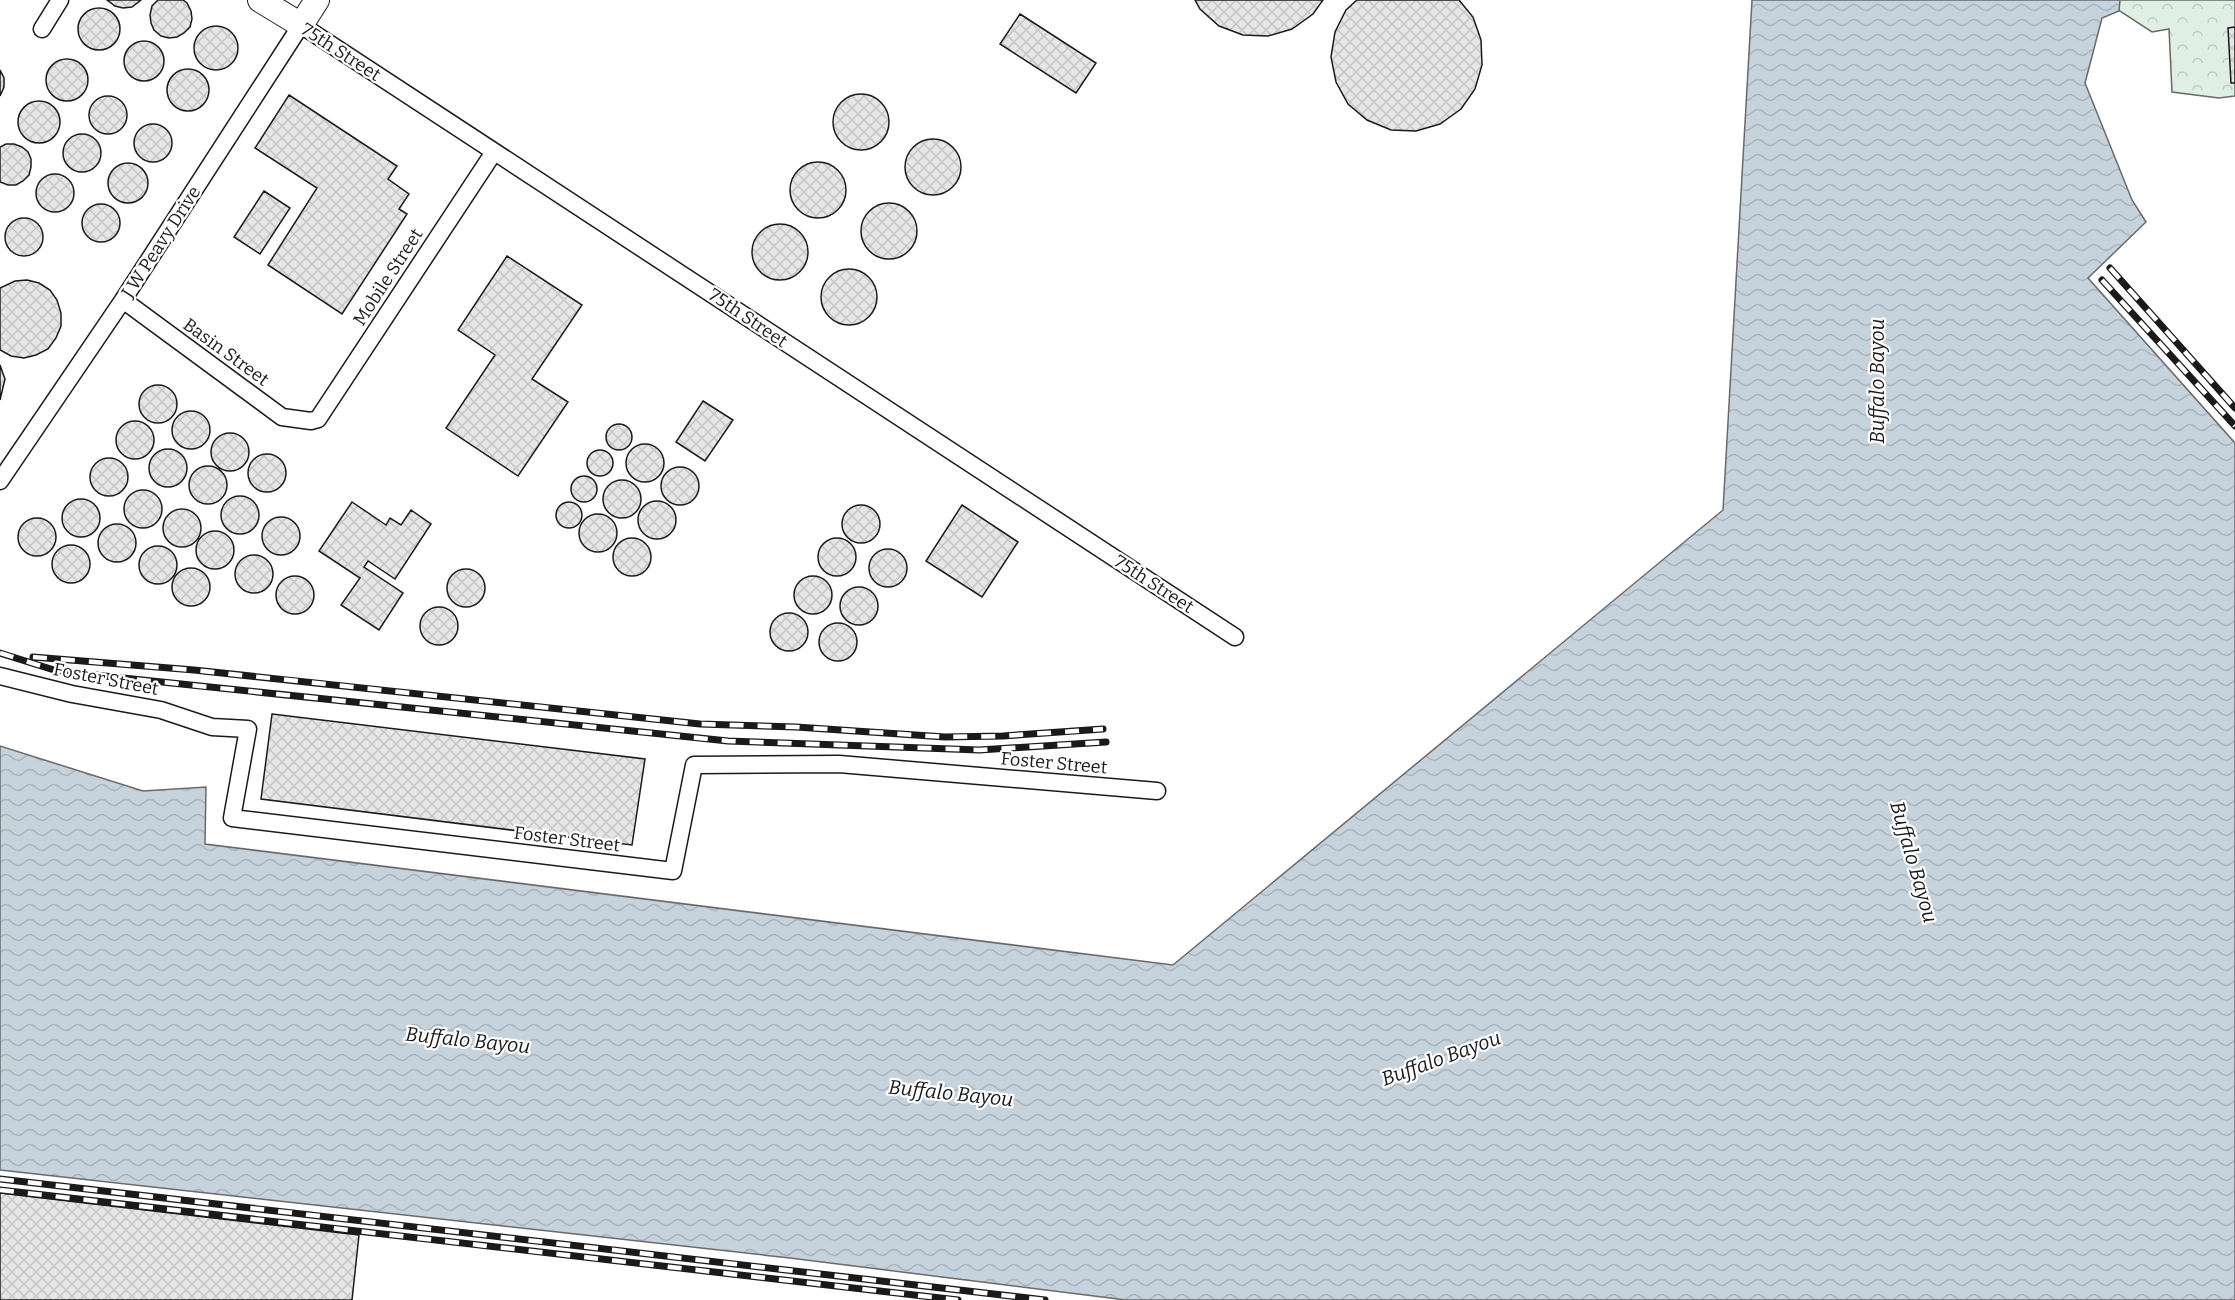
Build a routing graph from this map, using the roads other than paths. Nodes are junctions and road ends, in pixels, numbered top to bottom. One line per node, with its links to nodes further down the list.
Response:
1 (60, 0): 5 (street)
2 (260, 0): 4 (street, 75th Street)
3 (317, 0): 4 (street, J W Peavy Drive)
4 (301, 25): 6 (street, 75th Street); 7 (street, J W Peavy Drive)
5 (42, 29)
6 (494, 152): 8 (street, Mobile Street); 10 (street, 75th Street)
7 (123, 300): 8 (street, Basin Street); 9 (street, J W Peavy Drive)
8 (311, 421)
9 (0, 481)
10 (1235, 637)
11 (0, 676): 12 (street, Foster Street)
12 (1157, 791)

